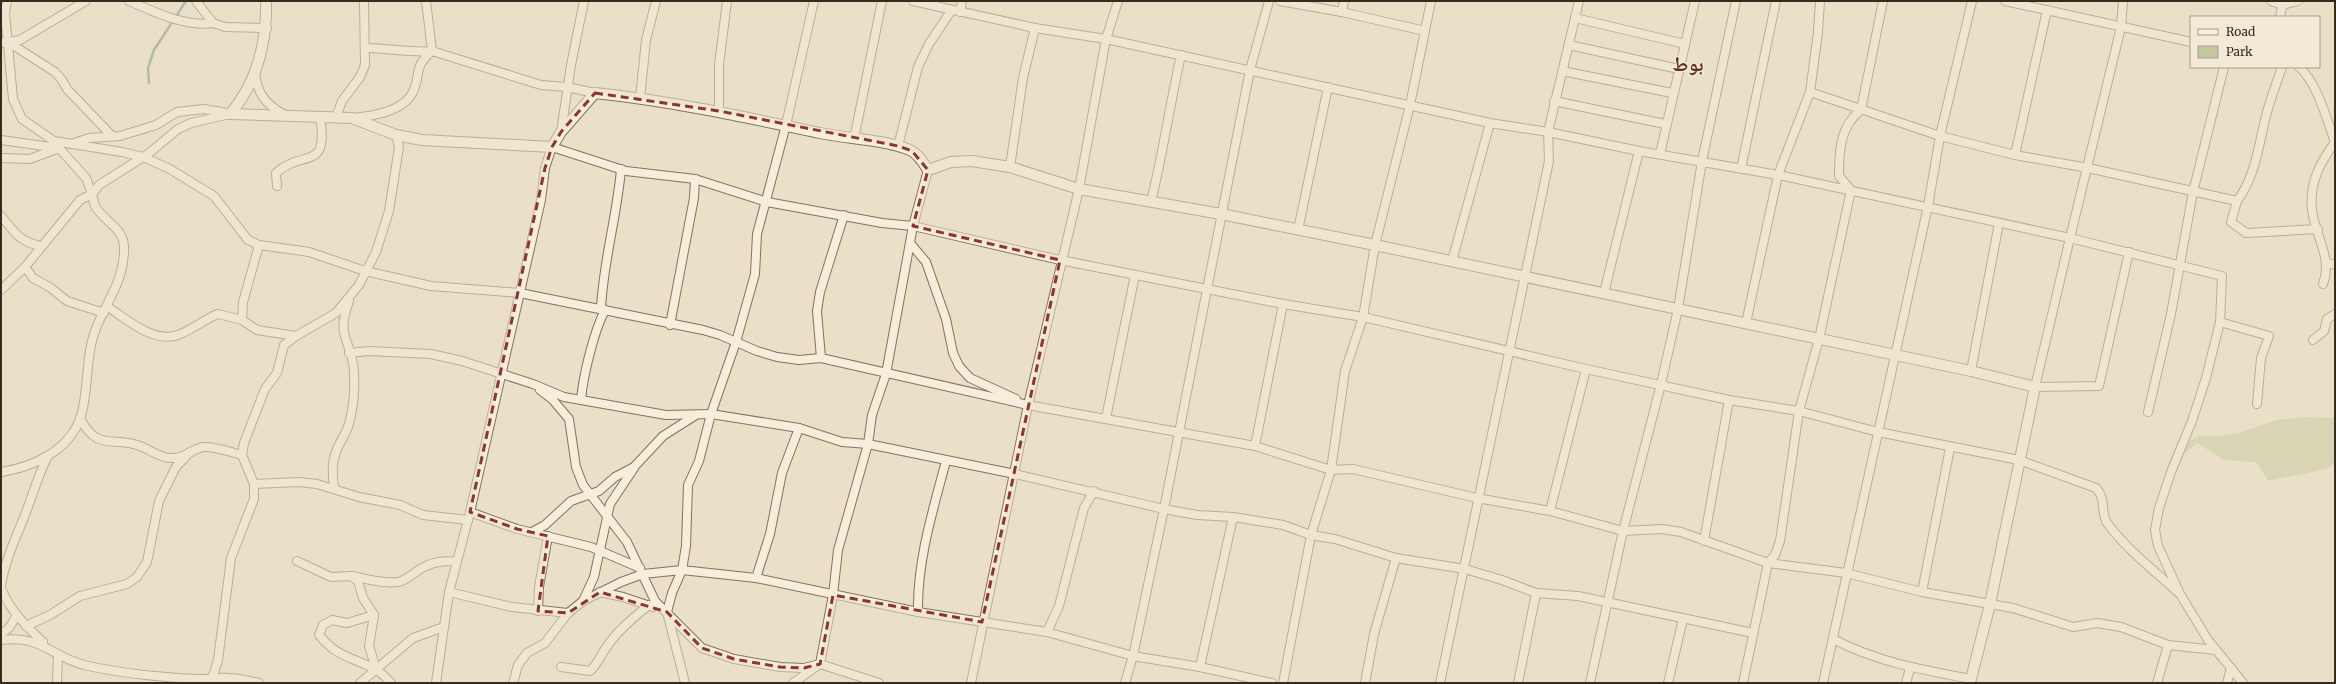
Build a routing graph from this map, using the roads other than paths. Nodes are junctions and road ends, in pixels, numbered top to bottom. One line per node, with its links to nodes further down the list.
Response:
1 (2, 1): 37 (street)
2 (7, 1): 37 (street)
3 (86, 1): 46 (street)
4 (129, 1): 40 (street)
5 (196, 1): 40 (street)
6 (266, 1): 42 (street)
7 (364, 1): 50 (street)
8 (426, 1): 51 (street)
9 (584, 1): 60 (street)
10 (656, 1): 65 (street)
11 (727, 1): 69 (street)
12 (814, 1): 77 (street)
13 (882, 1): 83 (street)
14 (912, 1): 34 (street)
15 (962, 1): 35 (street)
16 (1118, 1): 45 (street)
17 (1269, 1): 57 (street)
18 (1280, 1): 36 (street)
19 (1344, 1): 36 (street)
20 (1431, 1): 44 (street)
21 (1579, 1): 39 (street)
22 (1695, 1): 48 (street)
23 (1736, 1): 94 (street)
24 (1776, 1): 98 (street)
25 (1820, 1): 62 (street)
26 (1883, 1): 68 (street)
27 (1972, 1): 82 (street)
28 (2005, 1): 33 (street)
29 (2123, 1): 41 (street)
30 (2271, 1): 32 (street)
31 (2298, 1): 32 (street)
32 (2282, 3): 38 (street)
33 (2047, 10): 41 (street); 91 (street)
34 (951, 11): 35 (street); 86 (street)
35 (960, 12): 43 (street)
36 (1342, 12): 44 (street)
37 (5, 13): 46 (street)
38 (2280, 16)
39 (1575, 18): 48 (street); 49 (street)
40 (213, 23): 42 (street)
41 (2121, 27): 47 (street); 96 (street)
42 (267, 28): 59 (street)
43 (1035, 28): 45 (street); 95 (street)
44 (1426, 31): 67 (street)
45 (1106, 39): 52 (street); 103 (street)
46 (4, 42): 81 (street); 85 (street)
47 (2190, 42)
48 (1685, 44): 56 (street)
49 (1569, 45): 56 (street); 58 (street)
50 (366, 48): 51 (street); 73 (street)
51 (432, 51): 60 (street); 74 (street)
52 (1181, 55): 57 (street); 109 (street)
53 (2224, 68): 105 (street)
54 (2282, 68): 107 (street)
55 (2300, 68): 116 (street)
56 (1678, 69): 64 (street)
57 (1250, 70): 61 (street); 112 (street)
58 (1562, 71): 64 (street); 66 (street)
59 (254, 72): 70 (street); 71 (street)
60 (568, 87): 63 (street); 78 (street)
61 (1328, 87): 67 (street); 117 (street)
62 (1810, 92): 68 (street); 100 (street)
63 (595, 93): 65 (street); 78 (street)
64 (1672, 93): 76 (street)
65 (640, 98): 69 (street)
66 (1554, 101): 76 (street); 79 (street)
67 (1410, 105): 75 (street); 121 (street)
68 (1861, 110): 82 (street); 104 (street)
69 (719, 111): 77 (street)
70 (230, 114): 71 (street); 81 (street); 92 (street)
71 (286, 116): 72 (street)
72 (320, 116): 73 (street); 102 (street)
73 (336, 117): 74 (street)
74 (352, 118): 80 (street)
75 (1490, 123): 79 (street); 125 (street)
76 (1665, 124): 90 (street)
77 (786, 125): 83 (street); 108 (street)
78 (561, 132): 87 (street)
79 (1548, 132): 89 (street); 131 (street)
80 (396, 135): 87 (street); 129 (street)
81 (112, 136): 85 (street)
82 (1940, 136): 91 (street); 110 (street)
83 (854, 139): 86 (street)
84 (1, 140): 88 (street)
85 (68, 145): 88 (street); 92 (street)
86 (898, 146): 99 (street)
87 (552, 147): 97 (street); 135 (street)
88 (59, 148): 93 (street); 106 (street)
89 (1639, 151): 90 (street); 136 (street)
90 (1660, 154): 94 (street)
91 (2015, 155): 96 (street)
92 (143, 157): 106 (street); 120 (street)
93 (1, 158)
94 (1702, 161): 98 (street); 139 (street)
95 (1010, 167): 99 (street); 103 (street)
96 (2088, 168): 105 (street); 118 (street)
97 (621, 169): 101 (street); 141 (street)
98 (1741, 169): 100 (street)
99 (928, 170): 115 (street)
100 (1778, 175): 104 (street); 146 (street)
101 (694, 179): 108 (street); 147 (street)
102 (277, 186)
103 (1079, 189): 109 (street); 124 (street)
104 (1850, 190): 110 (street); 149 (street)
105 (2193, 192): 107 (street); 126 (street)
106 (92, 194): 122 (street); 140 (street)
107 (2237, 201): 116 (street)
108 (767, 202): 111 (street); 151 (street)
109 (1150, 202): 112 (street)
110 (1928, 206): 114 (street); 154 (street)
111 (844, 214): 115 (street); 155 (street)
112 (1220, 214): 117 (street); 133 (street)
113 (1, 216): 122 (street)
114 (1999, 223): 118 (street); 157 (street)
115 (913, 226): 119 (street); 124 (street)
116 (2318, 229): 127 (street)
117 (1298, 230): 121 (street)
118 (2070, 238): 123 (street); 162 (street)
119 (910, 242): 158 (street); 166 (street)
120 (259, 245): 129 (street); 144 (street)
121 (1375, 245): 125 (street); 143 (street)
122 (41, 246): 128 (street)
123 (2129, 252): 126 (street); 162 (street)
124 (1060, 260): 130 (street); 166 (street)
125 (1452, 261): 131 (street)
126 (2179, 263): 145 (street); 168 (street)
127 (2331, 264): 132 (street)
128 (26, 267): 134 (street); 140 (street)
129 (364, 271): 135 (street); 137 (street)
130 (1135, 274): 133 (street); 172 (street)
131 (1526, 277): 136 (street); 152 (street)
132 (2323, 284)
133 (1208, 288): 138 (street); 175 (street)
134 (1, 290)
135 (520, 293): 141 (street); 159 (street)
136 (1604, 293): 139 (street)
137 (351, 296): 148 (street); 153 (street)
138 (1283, 304): 143 (street); 177 (street)
139 (1678, 309): 146 (street); 161 (street)
140 (106, 310): 144 (street); 171 (street)
141 (603, 310): 147 (street); 163 (street)
142 (2335, 314): 150 (street)
143 (1363, 317): 152 (street); 185 (street)
144 (242, 320): 148 (street)
145 (2220, 322): 165 (street); 220 (street)
146 (1746, 323): 149 (street)
147 (670, 325): 151 (street)
148 (296, 336): 180 (street)
149 (1819, 339): 154 (street); 167 (street)
150 (2313, 340)
151 (736, 342): 155 (street); 170 (street)
152 (1510, 352): 156 (street); 192 (street)
153 (349, 353): 159 (street); 189 (street)
154 (1895, 355): 157 (street); 174 (street)
155 (821, 358): 158 (street)
156 (1586, 369): 161 (street); 194 (street)
157 (1971, 371): 162 (street)
158 (886, 374): 166 (street); 176 (street)
159 (501, 375): 160 (street); 196 (street)
160 (533, 384): 163 (street); 191 (street)
161 (1661, 384): 164 (street); 198 (street)
162 (2035, 387): 182 (street)
163 (581, 400): 169 (street)
164 (1729, 400): 167 (street); 202 (street)
165 (2257, 404)
166 (1028, 405): 172 (street); 187 (street)
167 (1799, 411): 174 (street); 207 (street)
168 (2148, 412)
169 (697, 414): 170 (street); 184 (street)
170 (711, 414): 173 (street); 209 (street)
171 (80, 418): 179 (street); 181 (street)
172 (1106, 418): 175 (street)
173 (800, 428): 176 (street); 213 (street)
174 (1878, 432): 178 (street); 211 (street)
175 (1179, 434): 177 (street); 193 (street)
176 (868, 444): 183 (street); 221 (street)
177 (1255, 446): 185 (street)
178 (1950, 448): 182 (street); 218 (street)
179 (190, 452): 180 (street); 234 (street)
180 (242, 455): 188 (street)
181 (48, 456): 186 (street); 214 (street)
182 (2019, 460): 220 (street); 224 (street)
183 (946, 461): 187 (street); 228 (street)
184 (634, 467): 191 (street); 195 (street)
185 (1331, 470): 192 (street); 200 (street)
186 (1, 472)
187 (1015, 474): 190 (street); 233 (street)
188 (254, 484): 189 (street); 252 (street)
189 (334, 489): 196 (street)
190 (1094, 491): 193 (street); 236 (street)
191 (591, 495): 195 (street); 199 (street)
192 (1477, 498): 194 (street); 208 (street)
193 (1164, 509): 197 (street); 245 (street)
194 (1550, 511): 198 (street)
195 (607, 514): 203 (street); 210 (street)
196 (469, 516): 199 (street); 206 (street)
197 (1233, 517): 200 (street); 248 (street)
198 (1623, 531): 202 (street); 223 (street)
199 (532, 532): 201 (street)
200 (1311, 535): 204 (street); 266 (street)
201 (548, 536): 203 (street); 226 (street)
202 (1704, 541): 207 (street)
203 (600, 551): 210 (street); 222 (street)
204 (1396, 558): 208 (street); 267 (street)
205 (297, 561): 212 (street)
206 (457, 561): 212 (street); 216 (street)
207 (1768, 564): 211 (street); 237 (street)
208 (1465, 568): 219 (street); 268 (street)
209 (682, 570): 210 (street); 213 (street); 227 (street)
210 (641, 571): 217 (street); 227 (street)
211 (1846, 573): 218 (street); 239 (street)
212 (351, 576): 231 (street)
213 (756, 578): 221 (street)
214 (1, 585)
215 (1, 588): 230 (street)
216 (449, 592): 226 (street); 235 (street)
217 (600, 592): 222 (street); 225 (street)
218 (1922, 592): 224 (street)
219 (1536, 593): 223 (street); 269 (street)
220 (2180, 594): 243 (street)
221 (833, 595): 228 (street); 246 (street)
222 (583, 601): 229 (street)
223 (1608, 603): 232 (street); 270 (street)
224 (1990, 604): 241 (street); 253 (street)
225 (649, 606): 227 (street); 247 (street)
226 (538, 611): 229 (street)
227 (667, 612): 246 (street); 261 (street)
228 (918, 612): 233 (street)
229 (568, 613): 260 (street)
230 (17, 615): 234 (street); 238 (street)
231 (374, 615): 251 (street); 251 (street)
232 (1683, 619): 237 (street); 271 (street)
233 (982, 622): 236 (street); 263 (street)
234 (26, 626): 242 (street)
235 (444, 627): 251 (street); 259 (street)
236 (1047, 632): 245 (street)
237 (1753, 633): 272 (street)
238 (1, 634)
239 (1833, 639): 249 (street); 273 (street)
240 (1, 640): 242 (street)
241 (2168, 645): 243 (street); 275 (street)
242 (50, 649): 244 (street)
243 (2216, 650): 250 (street)
244 (58, 654): 252 (street); 255 (street)
245 (1133, 656): 248 (street); 264 (street)
246 (820, 664): 254 (street); 262 (street)
247 (561, 667)
248 (1200, 667): 265 (street)
249 (1910, 668): 253 (street); 274 (street)
250 (2231, 668): 276 (street); 277 (street)
251 (376, 669): 257 (street); 258 (street)
252 (212, 679): 256 (street)
253 (1971, 681)
254 (797, 682)
255 (58, 683)
256 (259, 683)
257 (360, 683)
258 (392, 683)
259 (436, 683)
260 (513, 683)
261 (685, 683)
262 (879, 683)
263 (971, 683)
264 (1125, 683)
265 (1272, 683)
266 (1283, 683)
267 (1365, 683)
268 (1440, 683)
269 (1518, 683)
270 (1590, 683)
271 (1668, 683)
272 (1744, 683)
273 (1823, 683)
274 (1906, 683)
275 (2158, 683)
276 (2227, 683)
277 (2243, 683)

